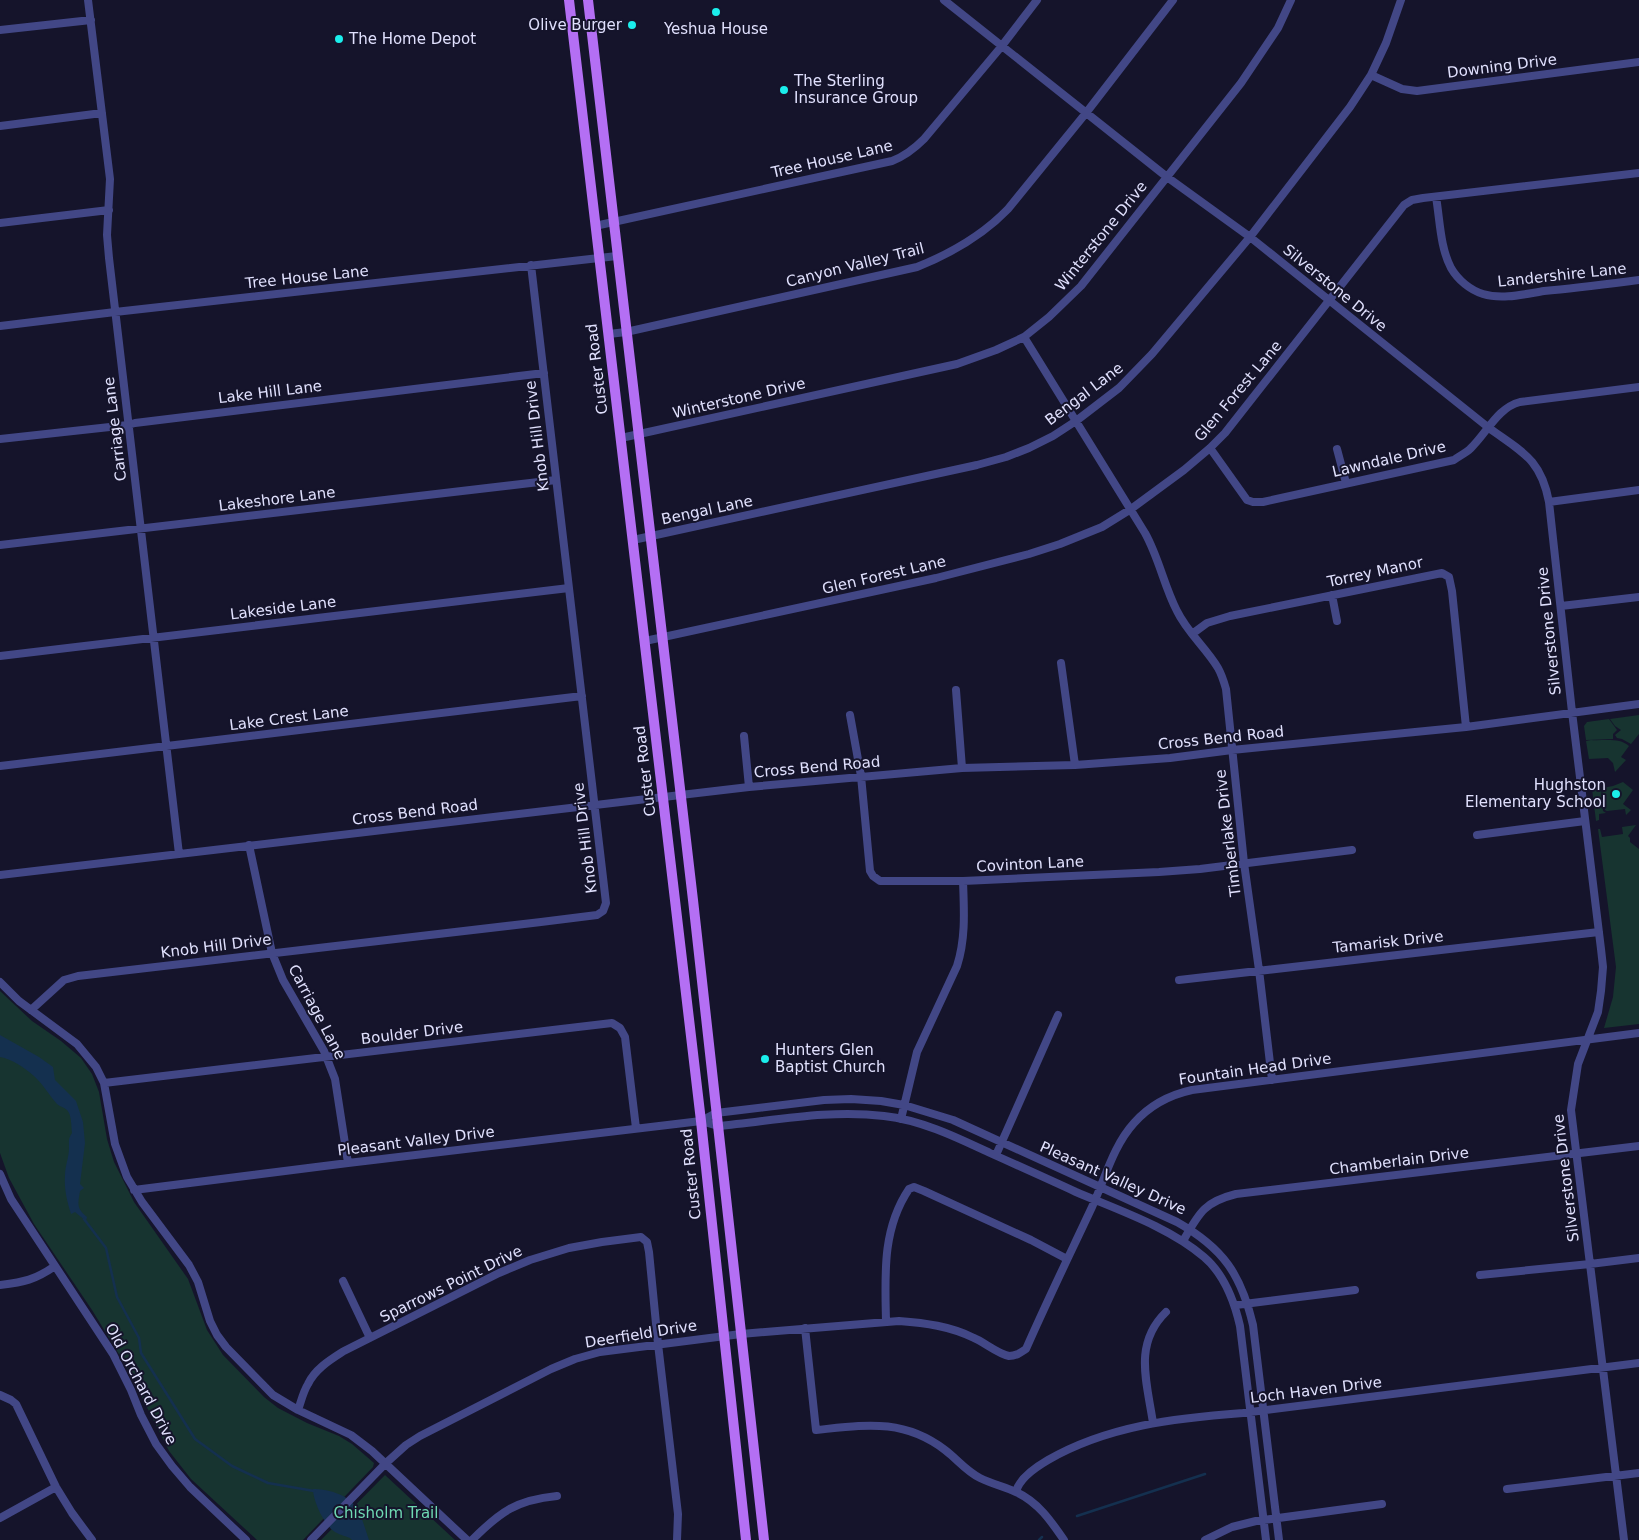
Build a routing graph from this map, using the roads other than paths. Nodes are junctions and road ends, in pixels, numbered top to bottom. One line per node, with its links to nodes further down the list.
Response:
1 (88, 0): 9 (street, Carriage Lane)
2 (569, 0): 23 (main road, Custer Road)
3 (588, 0): 22 (main road)
4 (944, 0): 11 (street, Silverstone Drive)
5 (1037, 0): 11 (street, Tree House Lane)
6 (1173, 0): 15 (street, Canyon Valley Trail)
7 (1292, 0): 18 (street, Winterstone Drive)
8 (1401, 0): 13 (street, Bengal Lane)
9 (91, 20): 10 (street); 14 (street, Carriage Lane)
10 (0, 30)
11 (1001, 47): 15 (street, Silverstone Drive); 22 (street, Tree House Lane)
12 (1639, 62): 13 (street, Downing Drive)
13 (1371, 75): 24 (street, Bengal Lane)
14 (102, 113): 16 (street); 20 (street, Carriage Lane)
15 (1086, 113): 18 (street, Silverstone Drive); 32 (street, Canyon Valley Trail)
16 (0, 126)
17 (1639, 173): 19 (street, Glen Forest Lane)
18 (1167, 177): 24 (street, Silverstone Drive); 34 (street, Winterstone Drive)
19 (1436, 197): 28 (street, Landershire Lane); 29 (street, Glen Forest Lane)
20 (109, 210): 21 (street); 30 (street, Carriage Lane)
21 (0, 223)
22 (613, 224): 23 (street, Tree House Lane); 25 (main road)
23 (595, 226): 26 (main road, Custer Road)
24 (1250, 237): 29 (street, Silverstone Drive); 37 (street, Bengal Lane)
25 (617, 256): 26 (street, Tree House Lane); 32 (main road)
26 (599, 259): 27 (street, Tree House Lane); 33 (main road, Custer Road)
27 (531, 265): 30 (street, Tree House Lane); 35 (street, Knob Hill Drive)
28 (1639, 280)
29 (1329, 302): 39 (street, Silverstone Drive); 43 (street, Glen Forest Lane)
30 (115, 312): 31 (street, Tree House Lane); 38 (street, Carriage Lane)
31 (0, 326)
32 (626, 332): 33 (street, Canyon Valley Trail); 40 (main road)
33 (608, 334): 41 (main road, Custer Road)
34 (1024, 337): 37 (street, Timberlake Drive); 40 (street, Winterstone Drive)
35 (544, 373): 38 (street, Lake Hill Lane); 45 (street, Knob Hill Drive)
36 (1639, 387): 39 (street, Lawndale Drive)
37 (1076, 421): 49 (street, Timberlake Drive); 51 (street, Bengal Lane)
38 (128, 425): 42 (street, Lake Hill Lane); 50 (street, Carriage Lane)
39 (1489, 428): 46 (street, Lawndale Drive); 48 (street, Silverstone Drive)
40 (638, 435): 41 (street, Winterstone Drive); 51 (main road)
41 (621, 438): 52 (main road, Custer Road)
42 (0, 439)
43 (1210, 448): 46 (street, Lawndale Drive); 49 (street, Glen Forest Lane)
44 (1337, 449): 46 (street)
45 (556, 480): 50 (street, Lakeshore Lane); 54 (street, Knob Hill Drive)
46 (1346, 483)
47 (1639, 490): 48 (street)
48 (1549, 502): 57 (street, Silverstone Drive)
49 (1131, 509): 59 (street, Timberlake Drive); 61 (street, Glen Forest Lane)
50 (141, 528): 53 (street, Lakeshore Lane); 60 (street, Carriage Lane)
51 (650, 536): 52 (street, Bengal Lane); 61 (main road)
52 (633, 540): 62 (main road, Custer Road)
53 (0, 545)
54 (569, 588): 60 (street, Lakeside Lane); 66 (street, Knob Hill Drive)
55 (1332, 595): 58 (street); 59 (street, Torrey Manor); 70 (street, Torrey Manor)
56 (1639, 597): 57 (street)
57 (1560, 606): 68 (street, Silverstone Drive)
58 (1337, 621)
59 (1192, 634): 73 (street, Timberlake Drive)
60 (154, 637): 63 (street, Lakeside Lane); 72 (street, Carriage Lane)
61 (662, 638): 62 (street, Glen Forest Lane); 79 (main road)
62 (645, 640): 80 (main road, Custer Road)
63 (0, 656)
64 (1061, 663): 74 (street)
65 (956, 690): 76 (street)
66 (582, 696): 72 (street, Lake Crest Lane); 81 (street, Knob Hill Drive)
67 (1639, 704): 68 (street, Cross Bend Road)
68 (1572, 712): 70 (street, Cross Bend Road); 82 (street, Silverstone Drive)
69 (850, 715): 77 (street, Covinton Lane)
70 (1466, 727): 73 (street, Cross Bend Road)
71 (744, 736): 78 (street)
72 (167, 747): 75 (street, Lake Crest Lane); 86 (street, Carriage Lane)
73 (1232, 750): 74 (street, Cross Bend Road); 87 (street, Timberlake Drive)
74 (1075, 764): 76 (street, Cross Bend Road)
75 (0, 766)
76 (962, 768): 77 (street, Cross Bend Road)
77 (860, 776): 78 (street, Cross Bend Road); 89 (street, Covinton Lane)
78 (748, 787): 79 (street, Cross Bend Road)
79 (681, 795): 80 (street, Cross Bend Road); 104 (main road)
80 (664, 798): 81 (street, Cross Bend Road); 107 (main road, Custer Road)
81 (595, 804): 84 (street, Cross Bend Road); 91 (street, Knob Hill Drive)
82 (1585, 821): 83 (street); 90 (street, Silverstone Drive)
83 (1477, 835)
84 (249, 845): 86 (street, Cross Bend Road); 91 (street, Carriage Lane)
85 (1352, 850): 87 (street, Covinton Lane)
86 (179, 854): 88 (street, Cross Bend Road)
87 (1244, 863): 89 (street, Covinton Lane); 92 (street, Timberlake Drive)
88 (0, 875)
89 (963, 881): 103 (street)
90 (1599, 932): 92 (street, Tamarisk Drive); 98 (street, Silverstone Drive)
91 (272, 953): 95 (street, Knob Hill Drive); 99 (street, Carriage Lane)
92 (1259, 970): 93 (street, Tamarisk Drive); 100 (street, Timberlake Drive)
93 (1179, 980)
94 (0, 982): 95 (street)
95 (31, 1010): 101 (street)
96 (1058, 1016): 110 (street)
97 (1639, 1033): 98 (street, Fountain Head Drive)
98 (1588, 1039): 100 (street, Fountain Head Drive); 112 (street, Silverstone Drive)
99 (327, 1057): 101 (street, Boulder Drive); 109 (street, Boulder Drive); 114 (street, Carriage Lane)
100 (1272, 1080): 116 (street, Fountain Head Drive)
101 (104, 1083): 117 (street)
102 (824, 1100): 103 (street, Pleasant Valley Drive); 104 (street, Pleasant Valley Drive); 105 (street)
103 (904, 1105): 106 (street); 110 (street, Pleasant Valley Drive)
104 (716, 1113): 107 (street, Pleasant Valley Drive); 108 (main road)
105 (826, 1114): 106 (street, Pleasant Valley Drive); 108 (street, Pleasant Valley Drive)
106 (901, 1119): 113 (street, Pleasant Valley Drive)
107 (701, 1121): 108 (street, Pleasant Valley Drive); 109 (street, Pleasant Valley Drive); 135 (main road, Custer Road)
108 (718, 1126): 134 (main road)
109 (636, 1128): 114 (street, Pleasant Valley Drive)
110 (1002, 1143): 113 (street); 116 (street, Pleasant Valley Drive)
111 (1639, 1146): 112 (street, Chamberlain Drive)
112 (1577, 1154): 119 (street, Chamberlain Drive); 123 (street, Silverstone Drive)
113 (996, 1155): 118 (street, Pleasant Valley Drive)
114 (348, 1163): 117 (street, Pleasant Valley Drive)
115 (0, 1175): 124 (street, Old Orchard Drive)
116 (1100, 1188): 118 (street, Fountain Head Drive); 119 (street, Pleasant Valley Drive)
117 (134, 1190): 142 (street)
118 (1095, 1200): 120 (street, Pleasant Valley Drive); 122 (street, Fountain Head Drive)
119 (1190, 1229): 120 (street, Chamberlain Drive); 129 (street, Pleasant Valley Drive)
120 (1183, 1241): 130 (street, Pleasant Valley Drive)
121 (1639, 1258): 123 (street)
122 (1067, 1259): 132 (street); 138 (street, Fountain Head Drive)
123 (1590, 1264): 125 (street); 140 (street, Silverstone Drive)
124 (55, 1266): 127 (street); 158 (street, Old Orchard Drive)
125 (1480, 1274)
126 (343, 1281): 136 (street)
127 (0, 1285)
128 (1355, 1290): 129 (street)
129 (1248, 1304): 130 (street); 143 (street, Pleasant Valley Drive)
130 (1236, 1306): 144 (street, Pleasant Valley Drive)
131 (1166, 1312): 145 (street)
132 (886, 1321): 133 (street, Deerfield Drive); 138 (street, Deerfield Drive)
133 (805, 1328): 134 (street, Deerfield Drive); 151 (street)
134 (741, 1334): 135 (street, Deerfield Drive); 164 (main road)
135 (724, 1336): 137 (street, Deerfield Drive); 163 (main road, Custer Road)
136 (370, 1338): 137 (street, Sparrows Point Drive); 142 (street, Sparrows Point Drive)
137 (658, 1344): 146 (street, Deerfield Drive); 162 (street, Sparrows Point Drive)
138 (1026, 1349)
139 (1639, 1363): 140 (street, Loch Haven Drive)
140 (1603, 1367): 143 (street, Loch Haven Drive); 148 (street, Silverstone Drive)
141 (0, 1395): 149 (street)
142 (298, 1410): 146 (street)
143 (1264, 1410): 144 (street, Loch Haven Drive); 155 (street, Pleasant Valley Drive)
144 (1250, 1412): 145 (street, Loch Haven Drive); 156 (street, Pleasant Valley Drive)
145 (1152, 1422): 151 (street, Loch Haven Drive)
146 (386, 1463): 159 (street, Deerfield Drive); 160 (street)
147 (1639, 1473): 148 (street)
148 (1616, 1476): 150 (street); 169 (street, Silverstone Drive)
149 (56, 1487): 154 (street); 157 (street)
150 (1507, 1489)
151 (1016, 1492): 165 (street)
152 (557, 1496): 161 (street)
153 (1382, 1504): 155 (street)
154 (0, 1518)
155 (1277, 1518): 156 (street); 168 (street, Pleasant Valley Drive)
156 (1264, 1519): 166 (street); 167 (street, Pleasant Valley Drive)
157 (92, 1540)
158 (246, 1540)
159 (311, 1540)
160 (467, 1540)
161 (472, 1540)
162 (677, 1540)
163 (746, 1540)
164 (764, 1540)
165 (1064, 1540)
166 (1205, 1540)
167 (1266, 1540)
168 (1279, 1540)
169 (1624, 1540)

